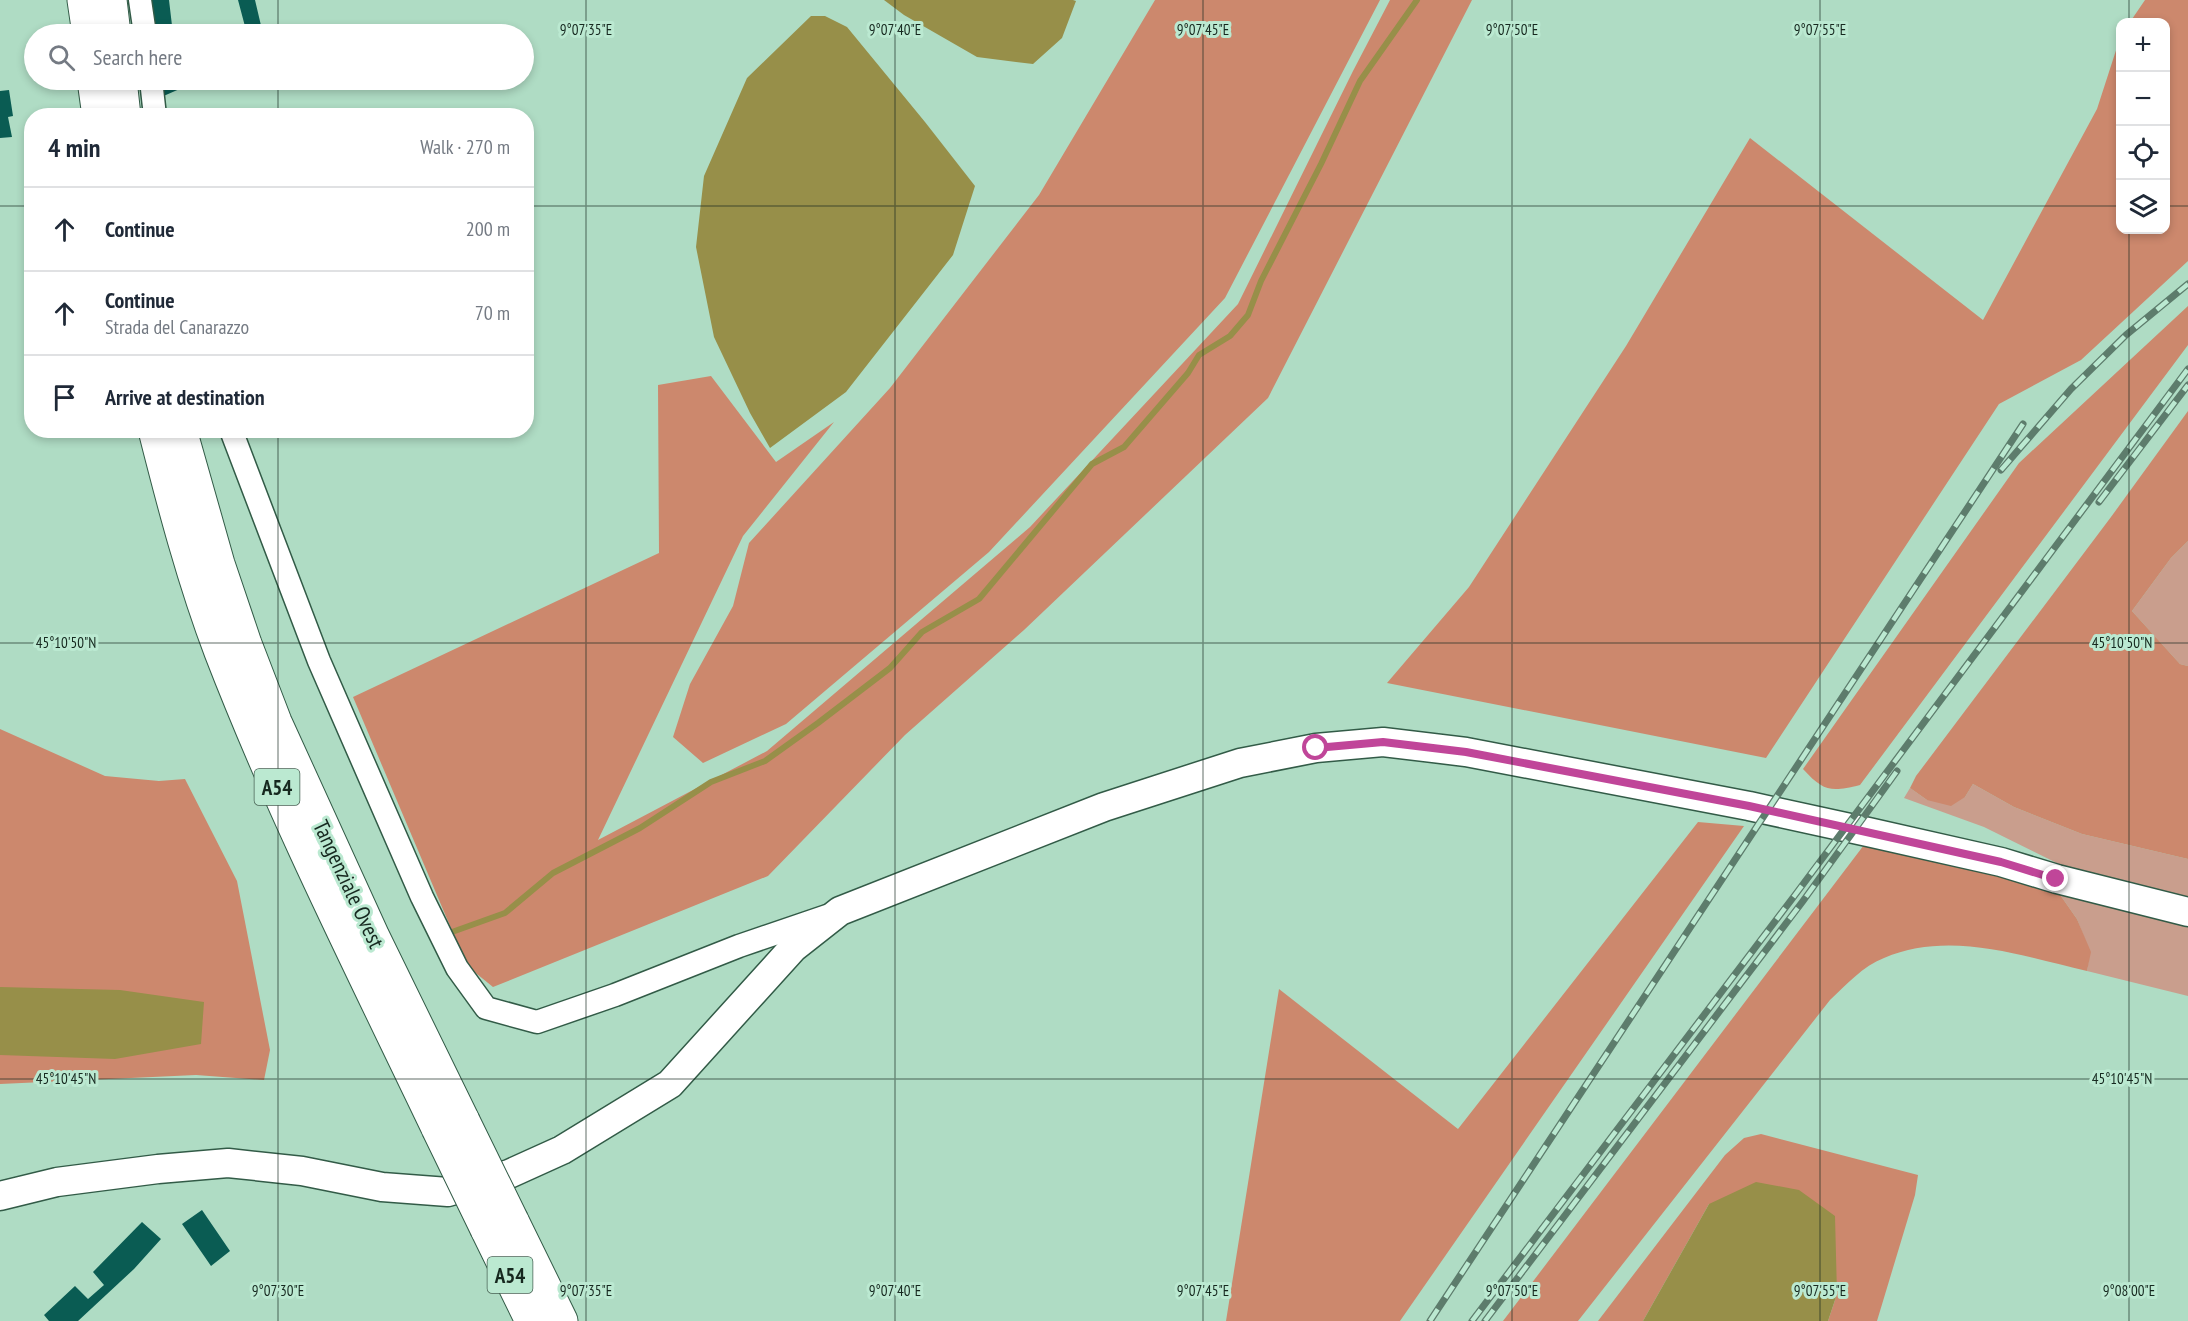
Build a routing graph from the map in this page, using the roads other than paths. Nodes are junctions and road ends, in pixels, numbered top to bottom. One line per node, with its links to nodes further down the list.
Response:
1 (84, 0): 4 (highway)
2 (110, 0): 5 (highway)
3 (140, 0): 6 (street)
4 (88, 24)
5 (113, 24)
6 (144, 24)
7 (95, 90): 10 (highway)
8 (121, 90): 11 (highway)
9 (152, 90): 12 (street)
10 (98, 108)
11 (123, 108)
12 (154, 108)
13 (157, 438): 20 (highway, Tangenziale Ovest / A54)
14 (182, 438): 20 (highway, Tangenziale Ovest / A54)
15 (234, 438): 18 (street)
16 (840, 911): 17 (street); 18 (street); 19 (street)
17 (2188, 912)
18 (739, 946): 19 (street)
19 (772, 971): 21 (street)
20 (451, 1125): 22 (highway, Tangenziale Ovest / A54, bridge)
21 (0, 1196)
22 (500, 1225): 23 (highway, Tangenziale Ovest / A54); 24 (highway, Tangenziale Ovest / A54)
23 (532, 1321)
24 (561, 1321)

